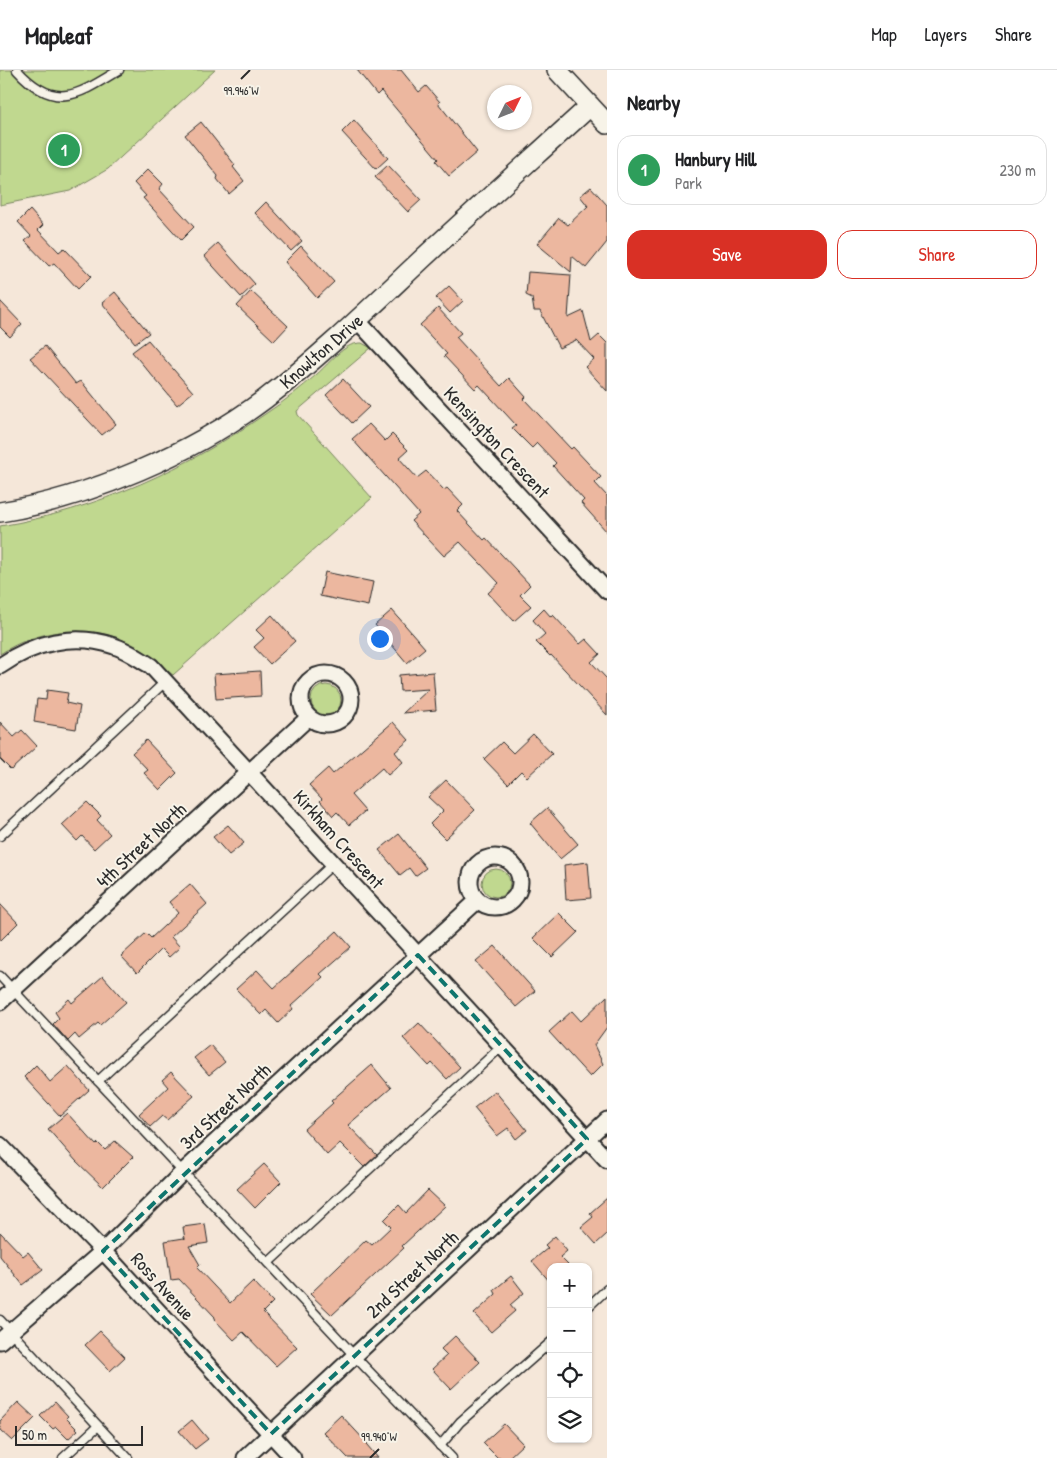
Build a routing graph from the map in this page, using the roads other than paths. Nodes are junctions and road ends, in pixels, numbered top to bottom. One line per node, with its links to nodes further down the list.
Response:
1 (17, 70): 2 (lane)
2 (119, 70)
3 (557, 70): 4 (street)
4 (590, 106): 5 (street); 6 (street, Knowlton Drive)
5 (607, 124)
6 (357, 320): 7 (street, Knowlton Drive); 8 (street, Kensington Crescent)
7 (0, 512)
8 (607, 591)
9 (0, 666): 10 (street, Kirkham Crescent)
10 (166, 681): 12 (street, Kirkham Crescent); 13 (lane)
11 (308, 718): 12 (street, 4th Street North)
12 (250, 772): 14 (street, Kirkham Crescent); 18 (street, 4th Street North)
13 (0, 836)
14 (334, 863): 16 (street, Kirkham Crescent); 21 (lane)
15 (477, 901): 16 (street, 3rd Street North)
16 (418, 956): 20 (street, Kirkham Crescent); 26 (street, 3rd Street North)
17 (0, 976): 18 (lane)
18 (13, 990): 19 (street, 4th Street North); 21 (lane)
19 (0, 1002)
20 (502, 1046): 23 (street, Kirkham Crescent); 28 (lane)
21 (98, 1081): 26 (lane)
22 (607, 1120): 23 (street, 2nd Street North)
23 (587, 1139): 25 (street, Kirkham Crescent); 34 (street, 2nd Street North)
24 (0, 1144): 27 (street, Ross Avenue)
25 (607, 1160)
26 (183, 1172): 27 (street, 3rd Street North); 28 (lane)
27 (103, 1251): 32 (street, 3rd Street North); 36 (street, Ross Avenue)
28 (268, 1263): 34 (lane)
29 (607, 1289): 30 (lane)
30 (592, 1303)
31 (0, 1320): 32 (lane)
32 (5, 1336): 35 (lane)
33 (547, 1346): 37 (lane)
34 (354, 1356): 36 (street, 2nd Street North); 37 (lane)
35 (98, 1426): 38 (lane); 39 (lane)
36 (271, 1434): 40 (street, 2nd Street North); 41 (street, Ross Avenue)
37 (440, 1446): 42 (lane)
38 (63, 1458)
39 (128, 1458)
40 (245, 1458)
41 (293, 1458)
42 (452, 1458)

